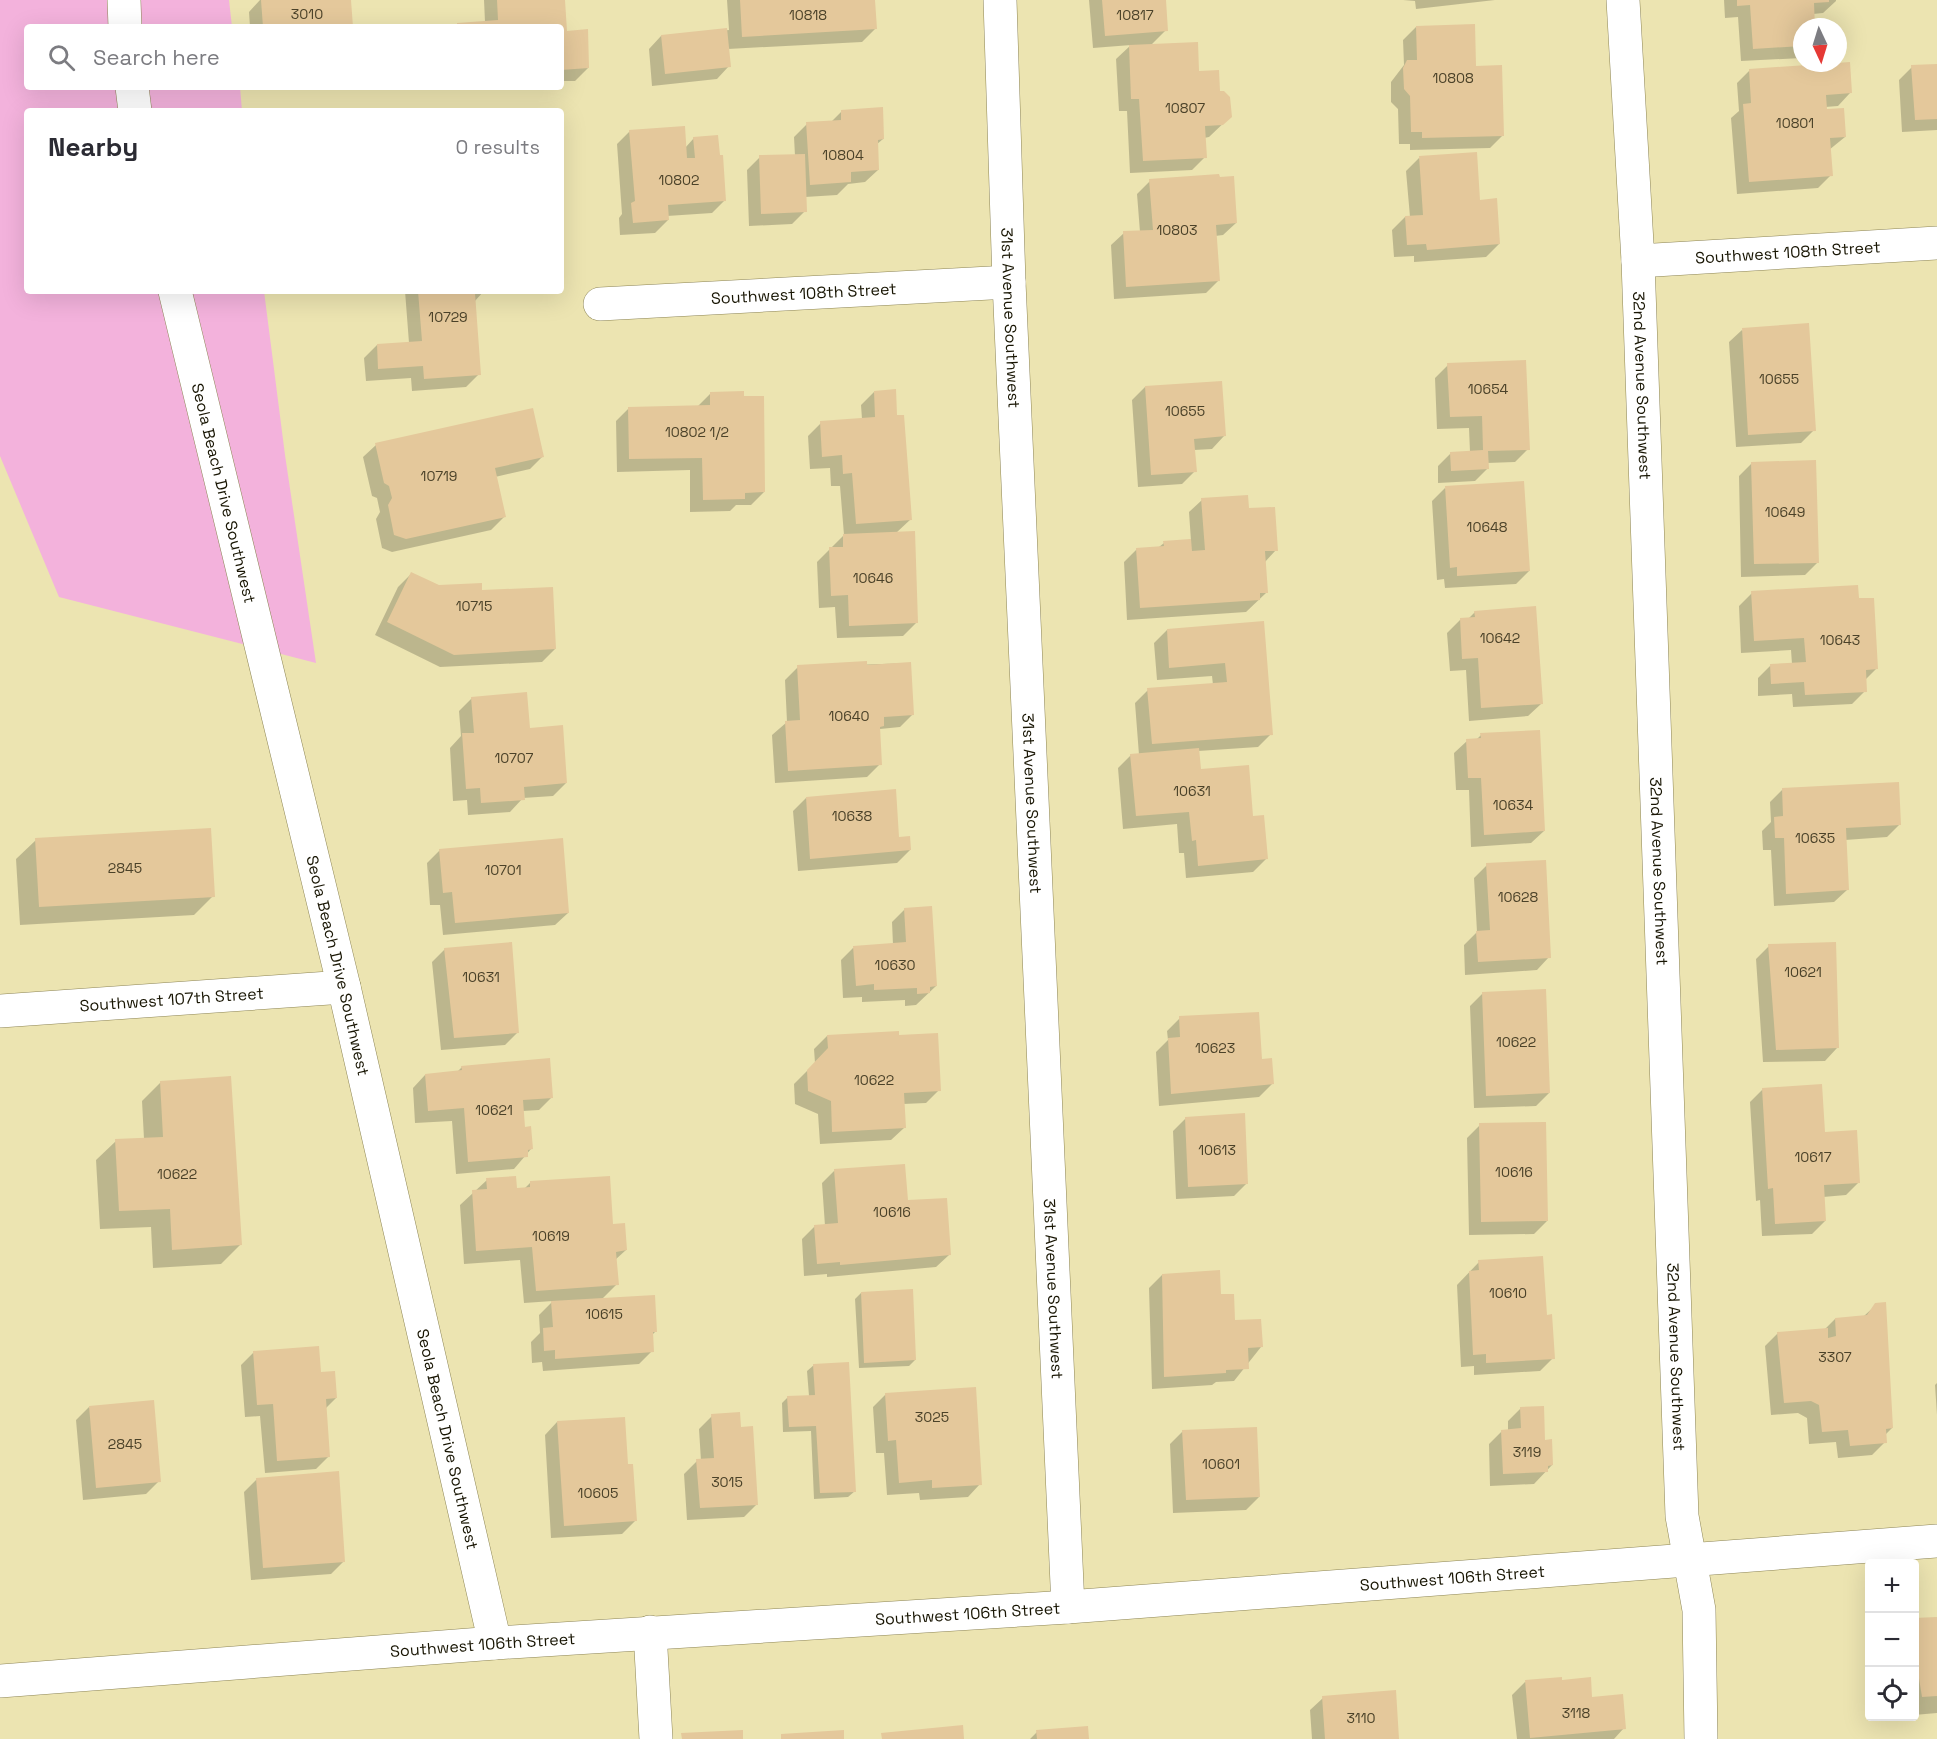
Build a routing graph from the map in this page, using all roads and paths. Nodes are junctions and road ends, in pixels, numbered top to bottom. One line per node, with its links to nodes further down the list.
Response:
1 (124, 0): 4 (street)
2 (1000, 0): 9 (street, 31st Avenue Southwest)
3 (1623, 0): 8 (street, 32nd Avenue Southwest)
4 (125, 24)
5 (132, 90): 6 (street)
6 (135, 108)
7 (1937, 243): 8 (street, Southwest 108th Street)
8 (1638, 261): 15 (street, 32nd Avenue Southwest)
9 (1009, 282): 11 (street, Southwest 108th Street); 16 (street, 31st Avenue Southwest)
10 (176, 294): 12 (street, Seola Beach Drive Southwest)
11 (600, 304)
12 (344, 987): 13 (street, Southwest 107th Street); 18 (street, Seola Beach Drive Southwest)
13 (0, 1011)
14 (1937, 1541): 15 (street, Southwest 106th Street)
15 (1692, 1560): 16 (street, Southwest 106th Street); 21 (street, 32nd Avenue Southwest)
16 (1068, 1607): 17 (street, Southwest 106th Street)
17 (650, 1632): 18 (street, Southwest 106th Street); 20 (street)
18 (495, 1643): 19 (street, Southwest 106th Street)
19 (0, 1681)
20 (656, 1739)
21 (1701, 1739)

